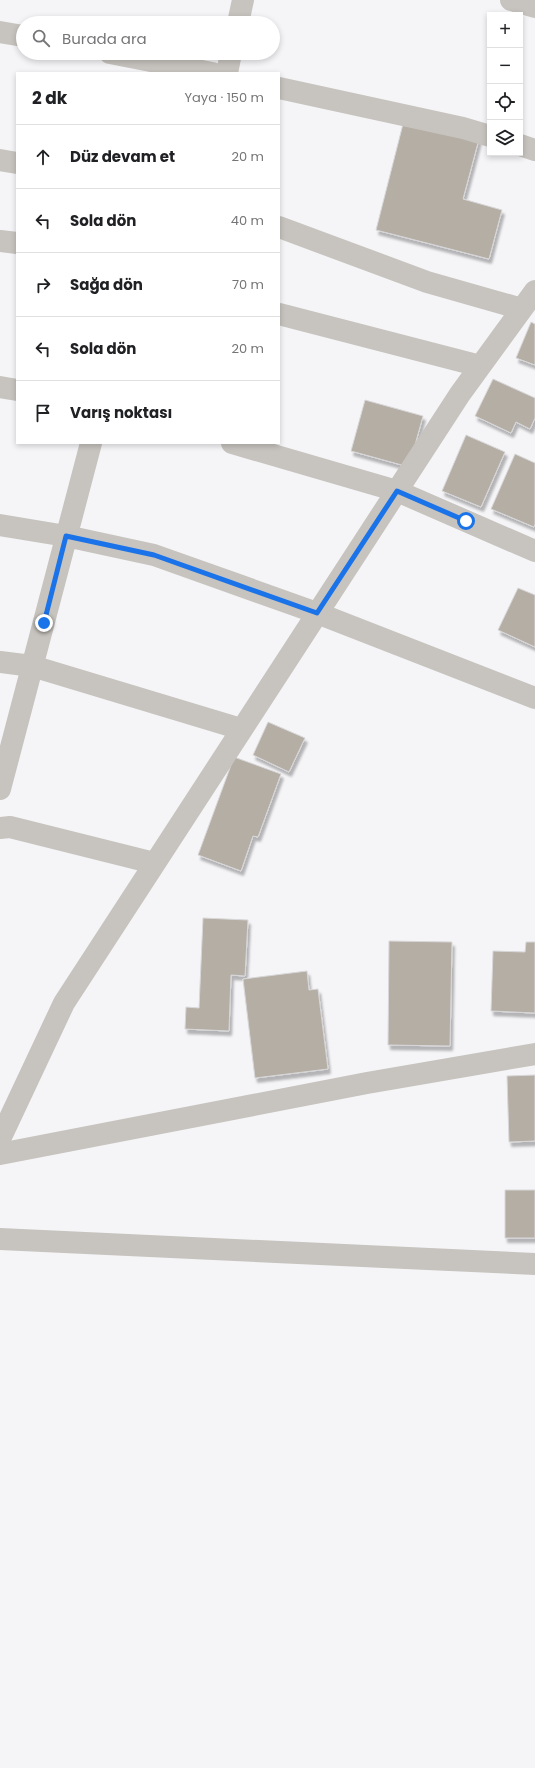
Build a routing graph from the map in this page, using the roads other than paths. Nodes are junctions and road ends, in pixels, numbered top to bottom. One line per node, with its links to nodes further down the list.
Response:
1 (243, 0): 4 (street)
2 (510, 0): 3 (street)
3 (535, 7)
4 (240, 16)
5 (0, 32): 6 (street)
6 (16, 35)
7 (140, 60): 9 (street)
8 (229, 60): 11 (street)
9 (188, 71): 10 (street)
10 (200, 72)
11 (226, 72)
12 (280, 88): 13 (street)
13 (487, 135)
14 (523, 147): 15 (street)
15 (535, 150)
16 (0, 160): 17 (street)
17 (16, 163)
18 (280, 227): 22 (street)
19 (0, 241): 20 (street)
20 (16, 243)
21 (535, 291): 22 (street)
22 (522, 310): 24 (street)
23 (280, 314): 24 (street)
24 (480, 366): 29 (street)
25 (0, 387): 26 (street)
26 (16, 390)
27 (91, 444): 31 (street)
28 (235, 444): 29 (street)
29 (397, 491): 32 (street); 33 (street)
30 (0, 525): 31 (street)
31 (66, 536): 33 (street); 35 (street)
32 (535, 551)
33 (317, 613): 36 (street); 37 (street)
34 (0, 662): 35 (street)
35 (32, 666): 37 (street); 38 (street)
36 (535, 698)
37 (241, 729): 40 (street)
38 (0, 789)
39 (0, 828): 40 (street)
40 (154, 863): 42 (street)
41 (535, 1054): 43 (street)
42 (0, 1139)
43 (0, 1154)
44 (0, 1240): 45 (street)
45 (535, 1264)

